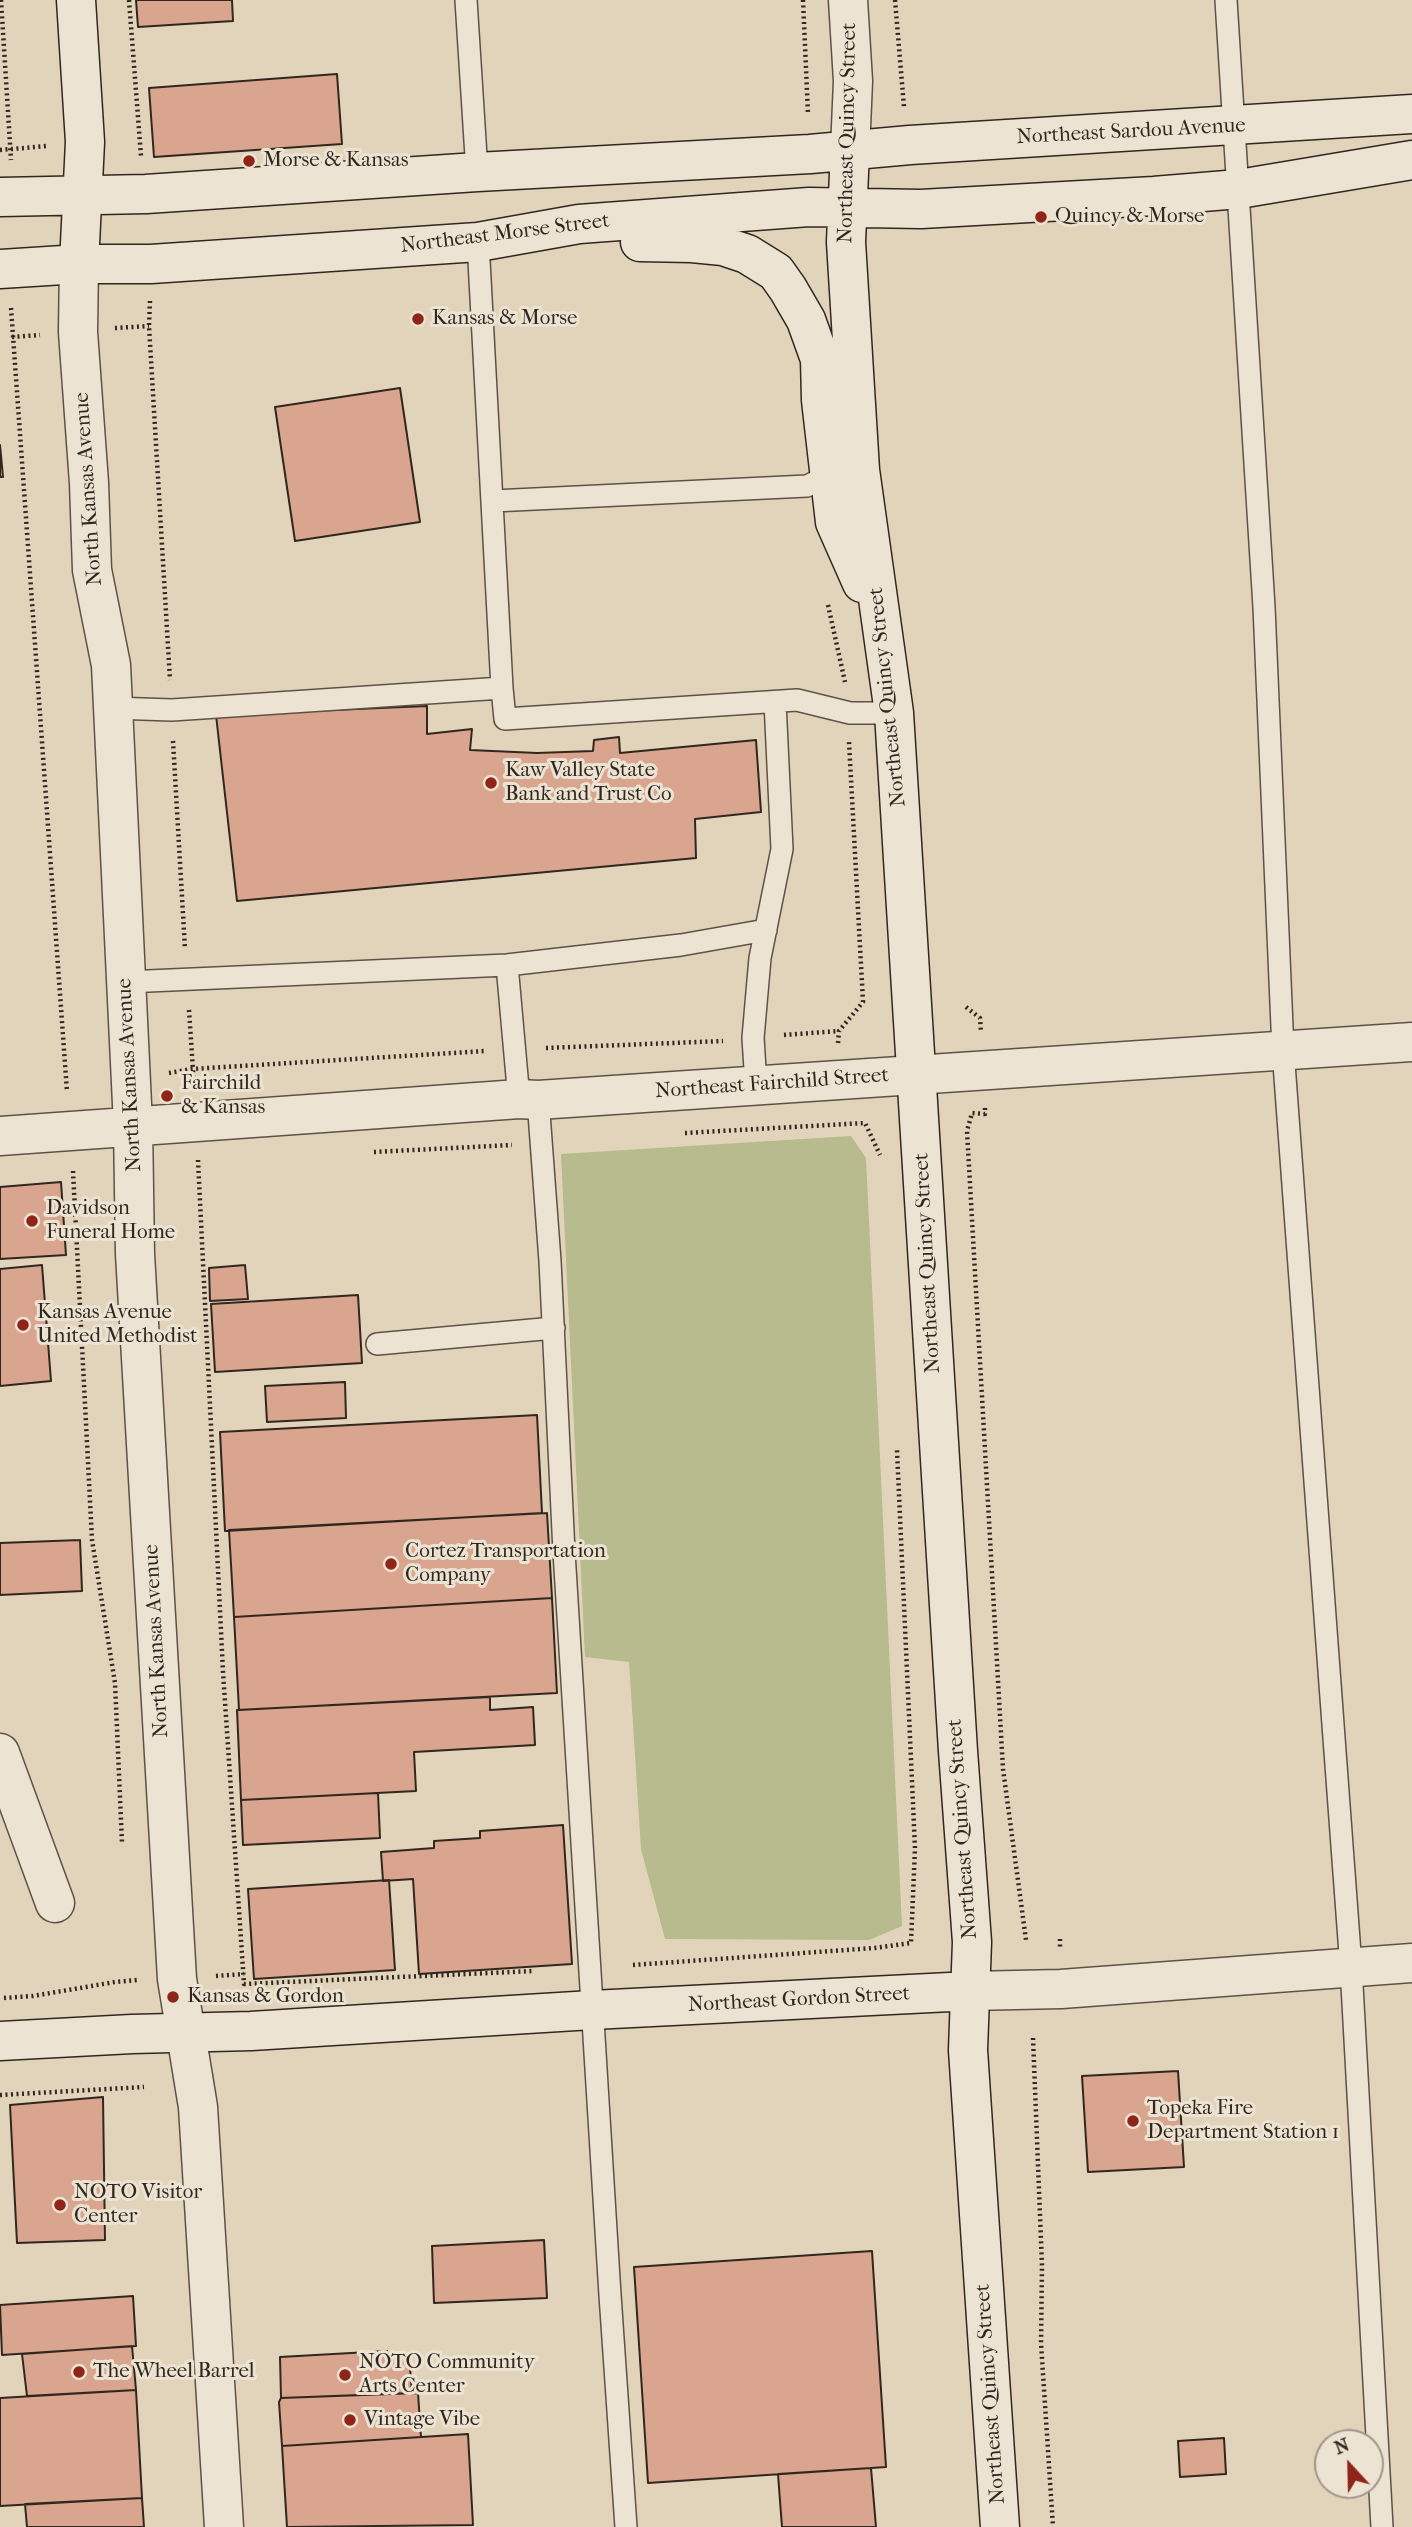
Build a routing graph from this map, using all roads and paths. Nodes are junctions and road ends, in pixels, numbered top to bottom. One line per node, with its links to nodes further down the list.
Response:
1 (1, 0): 13 (path)
2 (76, 0): 12 (main road, North Kansas Avenue)
3 (466, 0): 10 (lane)
4 (848, 0): 8 (main road, Northeast Quincy Street)
5 (1226, 0): 7 (lane)
6 (1412, 114): 7 (main road, Northeast Sardou Avenue)
7 (1234, 125): 8 (main road, Northeast Sardou Avenue); 11 (lane)
8 (850, 150): 10 (main road); 14 (main road, Northeast Quincy Street)
9 (1412, 160): 11 (main road, Northeast Morse Street)
10 (477, 172): 12 (main road)
11 (1239, 189): 14 (main road, Northeast Morse Street); 32 (lane)
12 (82, 196): 13 (main road); 16 (main road, North Kansas Avenue)
13 (6, 197)
14 (848, 208): 15 (main road, Northeast Morse Street); 18 (main road, Northeast Quincy Street)
15 (478, 242): 16 (main road, Northeast Morse Street); 18 (main road); 19 (lane)
16 (79, 264): 17 (main road, Northeast Morse Street); 22 (main road, North Kansas Avenue)
17 (5, 269): 37 (path)
18 (845, 472): 19 (lane); 23 (main road, Northeast Quincy Street)
19 (493, 501): 20 (lane)
20 (502, 688): 21 (lane); 22 (lane)
21 (775, 702): 23 (lane); 24 (lane)
22 (112, 708): 26 (main road, North Kansas Avenue)
23 (894, 713): 34 (main road, Northeast Quincy Street)
24 (766, 930): 25 (lane); 29 (lane)
25 (507, 965): 26 (lane); 31 (lane)
26 (126, 982): 35 (main road, North Kansas Avenue)
27 (966, 1007): 33 (path)
28 (839, 1031): 29 (path)
29 (753, 1038): 31 (path); 36 (lane)
30 (1412, 1042): 32 (main road, Northeast Fairchild Street)
31 (516, 1049): 35 (path); 38 (lane)
32 (1283, 1050): 33 (main road, Northeast Fairchild Street); 53 (lane)
33 (983, 1070): 34 (main road, Northeast Fairchild Street); 50 (path)
34 (916, 1074): 36 (main road, Northeast Fairchild Street); 56 (main road, Northeast Quincy Street)
35 (131, 1079): 37 (path); 39 (main road, North Kansas Avenue)
36 (756, 1085): 38 (main road, Northeast Fairchild Street)
37 (66, 1090): 40 (path)
38 (528, 1099): 39 (main road, Northeast Fairchild Street); 44 (lane)
39 (133, 1125): 40 (main road, Northeast Fairchild Street); 55 (main road, North Kansas Avenue)
40 (69, 1131): 42 (main road, Northeast Fairchild Street); 48 (path)
41 (678, 1134): 43 (path, Northeast Quincy Street)
42 (0, 1136)
43 (880, 1166)
44 (554, 1328): 45 (lane); 58 (lane)
45 (377, 1344)
46 (896, 1437): 51 (path)
47 (0, 1753): 49 (main road)
48 (122, 1843)
49 (55, 1902)
50 (1026, 1940)
51 (911, 1943)
52 (1412, 1962): 53 (main road, Northeast Gordon Street)
53 (1351, 1967): 56 (main road, Northeast Gordon Street); 68 (lane)
54 (244, 1974): 55 (path)
55 (177, 1979): 57 (path); 59 (main road, North Kansas Avenue)
56 (970, 1991): 58 (main road, Northeast Gordon Street); 66 (main road, Northeast Quincy Street)
57 (0, 1998)
58 (592, 2010): 59 (main road, Northeast Gordon Street); 65 (lane)
59 (185, 2031): 61 (main road, Northeast Gordon Street); 64 (main road, North Kansas Avenue)
60 (1033, 2038): 67 (path)
61 (0, 2041)
62 (144, 2087): 63 (path)
63 (0, 2095)
64 (224, 2527)
65 (626, 2527)
66 (1000, 2527)
67 (1053, 2527)
68 (1382, 2527)

